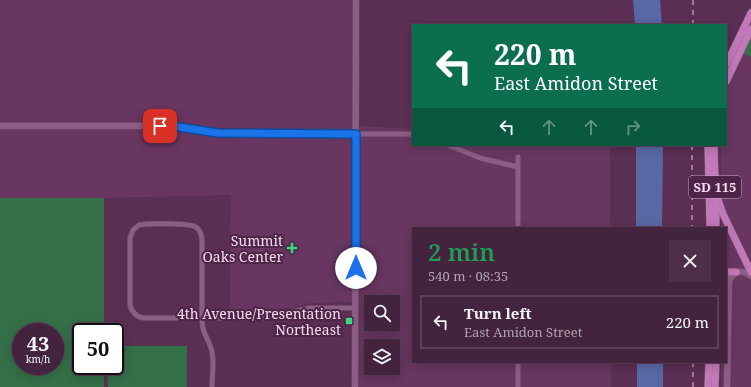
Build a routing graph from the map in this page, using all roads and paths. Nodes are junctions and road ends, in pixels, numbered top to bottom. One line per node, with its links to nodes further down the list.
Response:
1 (356, 0): 7 (main road)
2 (751, 13): 4 (main road)
3 (751, 29): 5 (main road)
4 (727, 63)
5 (727, 80)
6 (0, 126): 7 (main road)
7 (356, 134): 8 (street); 22 (main road)
8 (412, 134)
9 (450, 146): 13 (street)
10 (708, 146): 16 (main road, SD 115)
11 (714, 146): 14 (main road, SD 115)
12 (518, 157): 13 (street)
13 (518, 167): 15 (street)
14 (715, 174): 17 (main road, SD 115); 20 (main road)
15 (518, 227)
16 (710, 227)
17 (716, 227)
18 (727, 272): 19 (main road)
19 (736, 272): 21 (main road); 32 (main road)
20 (751, 272)
21 (751, 276)
22 (356, 308): 23 (street); 28 (main road)
23 (202, 318): 23 (street); 27 (street)
24 (518, 363): 29 (street)
25 (709, 363): 30 (main road)
26 (716, 363): 31 (main road)
27 (212, 387)
28 (355, 387)
29 (518, 387)
30 (708, 387)
31 (715, 387)
32 (727, 387)

